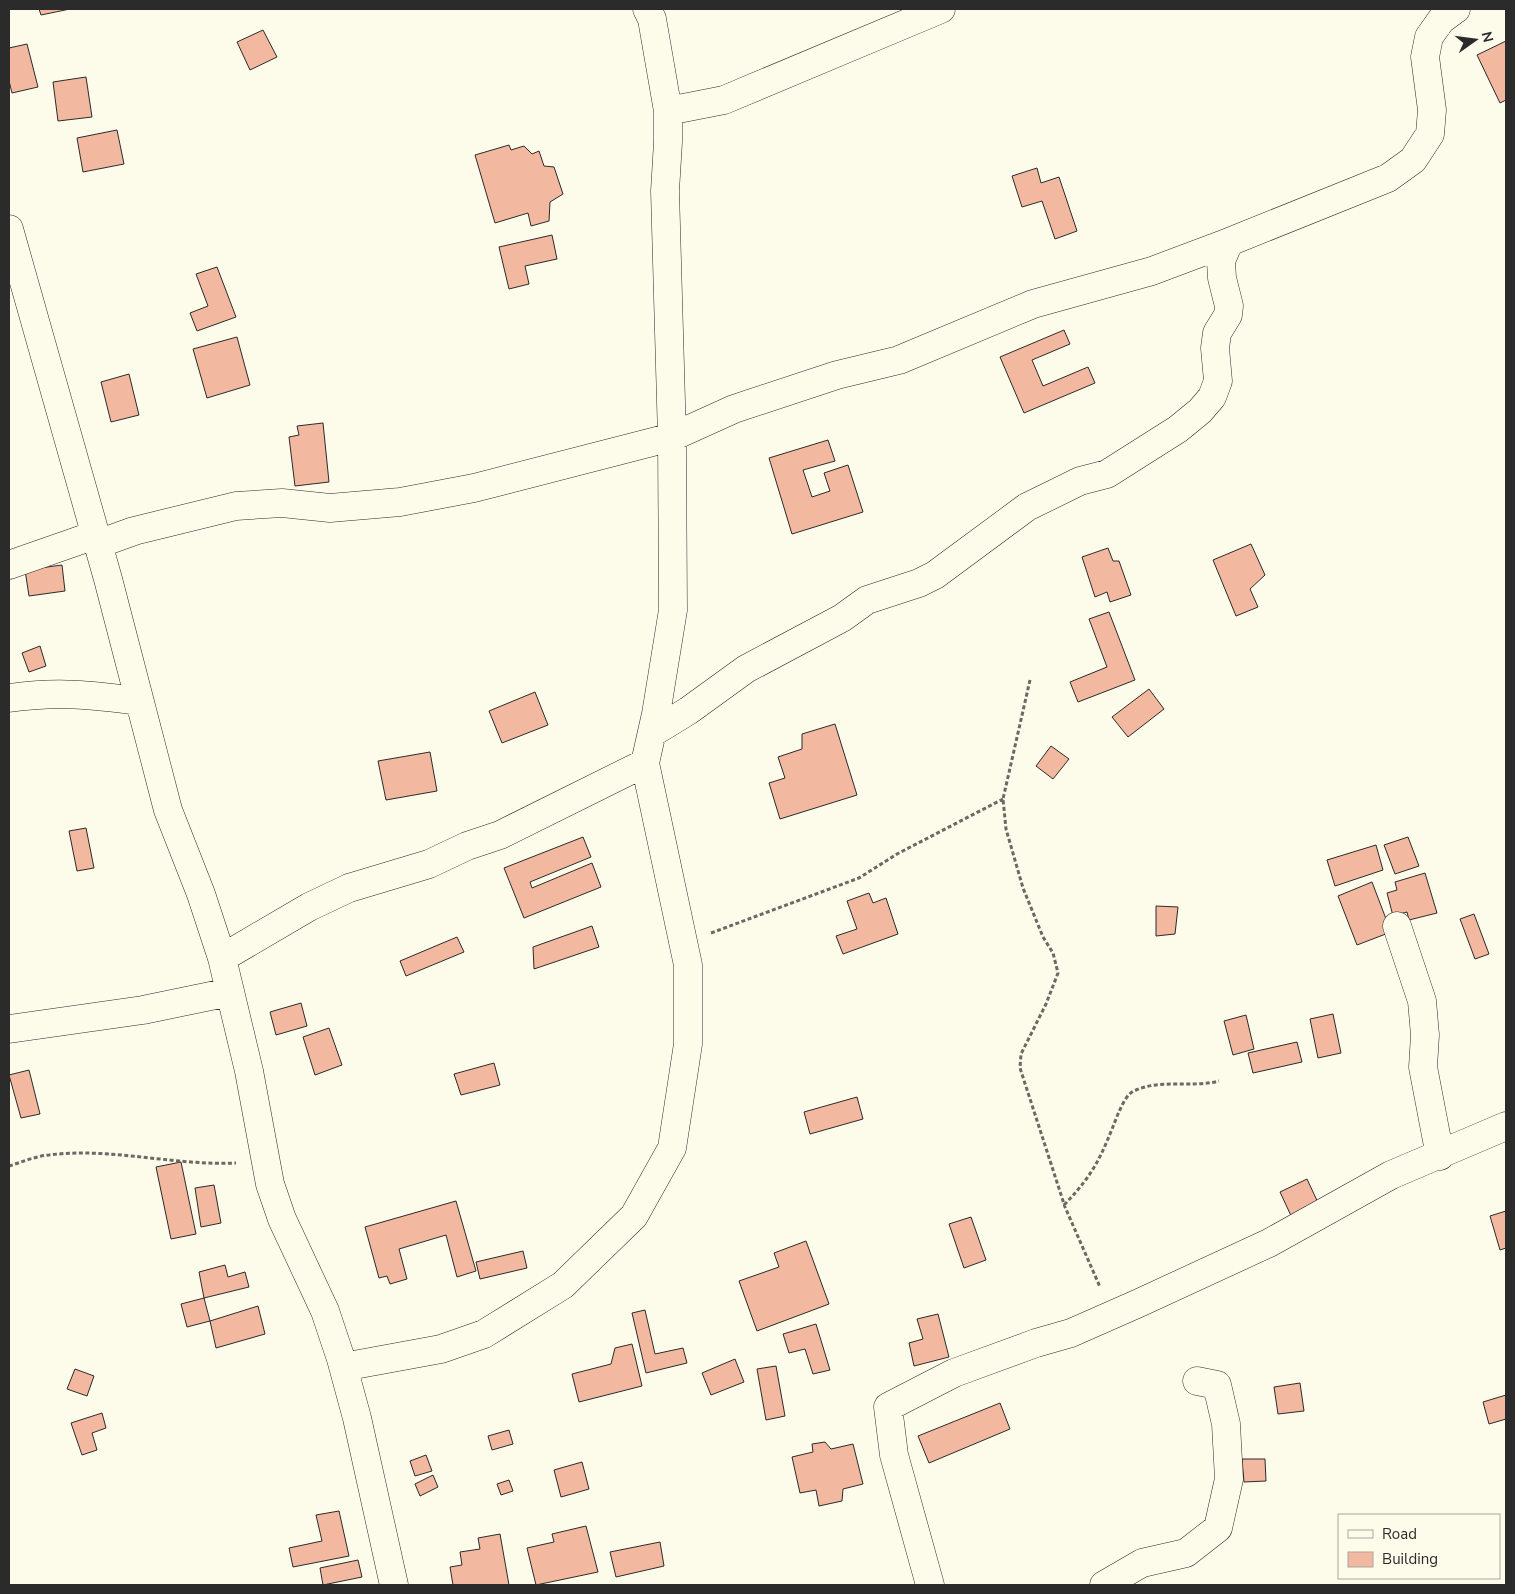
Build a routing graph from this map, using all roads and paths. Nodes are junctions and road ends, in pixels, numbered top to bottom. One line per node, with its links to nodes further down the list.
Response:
1 (647, 9): 4 (street)
2 (941, 9): 4 (street)
3 (1456, 9): 6 (street)
4 (668, 111): 7 (street)
5 (9, 229): 8 (street)
6 (1229, 242): 7 (street); 13 (street)
7 (672, 437): 8 (street); 13 (street)
8 (97, 540): 9 (street); 12 (street)
9 (9, 565)
10 (1030, 680): 15 (path)
11 (9, 698): 12 (street)
12 (139, 701): 18 (street)
13 (652, 733): 14 (street)
14 (645, 763): 17 (street); 18 (street)
15 (1002, 799): 17 (path); 26 (path)
16 (1397, 926): 23 (street)
17 (684, 944): 28 (street)
18 (222, 958): 19 (street)
19 (230, 992): 20 (street); 24 (street)
20 (9, 1029)
21 (1219, 1081): 26 (path)
22 (1506, 1126): 23 (street)
23 (1440, 1156): 27 (street)
24 (265, 1162): 25 (path); 28 (street)
25 (9, 1166)
26 (1064, 1205): 27 (path)
27 (1112, 1314): 31 (street)
28 (343, 1367): 30 (street)
29 (1197, 1381): 32 (street)
30 (394, 1585)
31 (930, 1585)
32 (1104, 1585)

